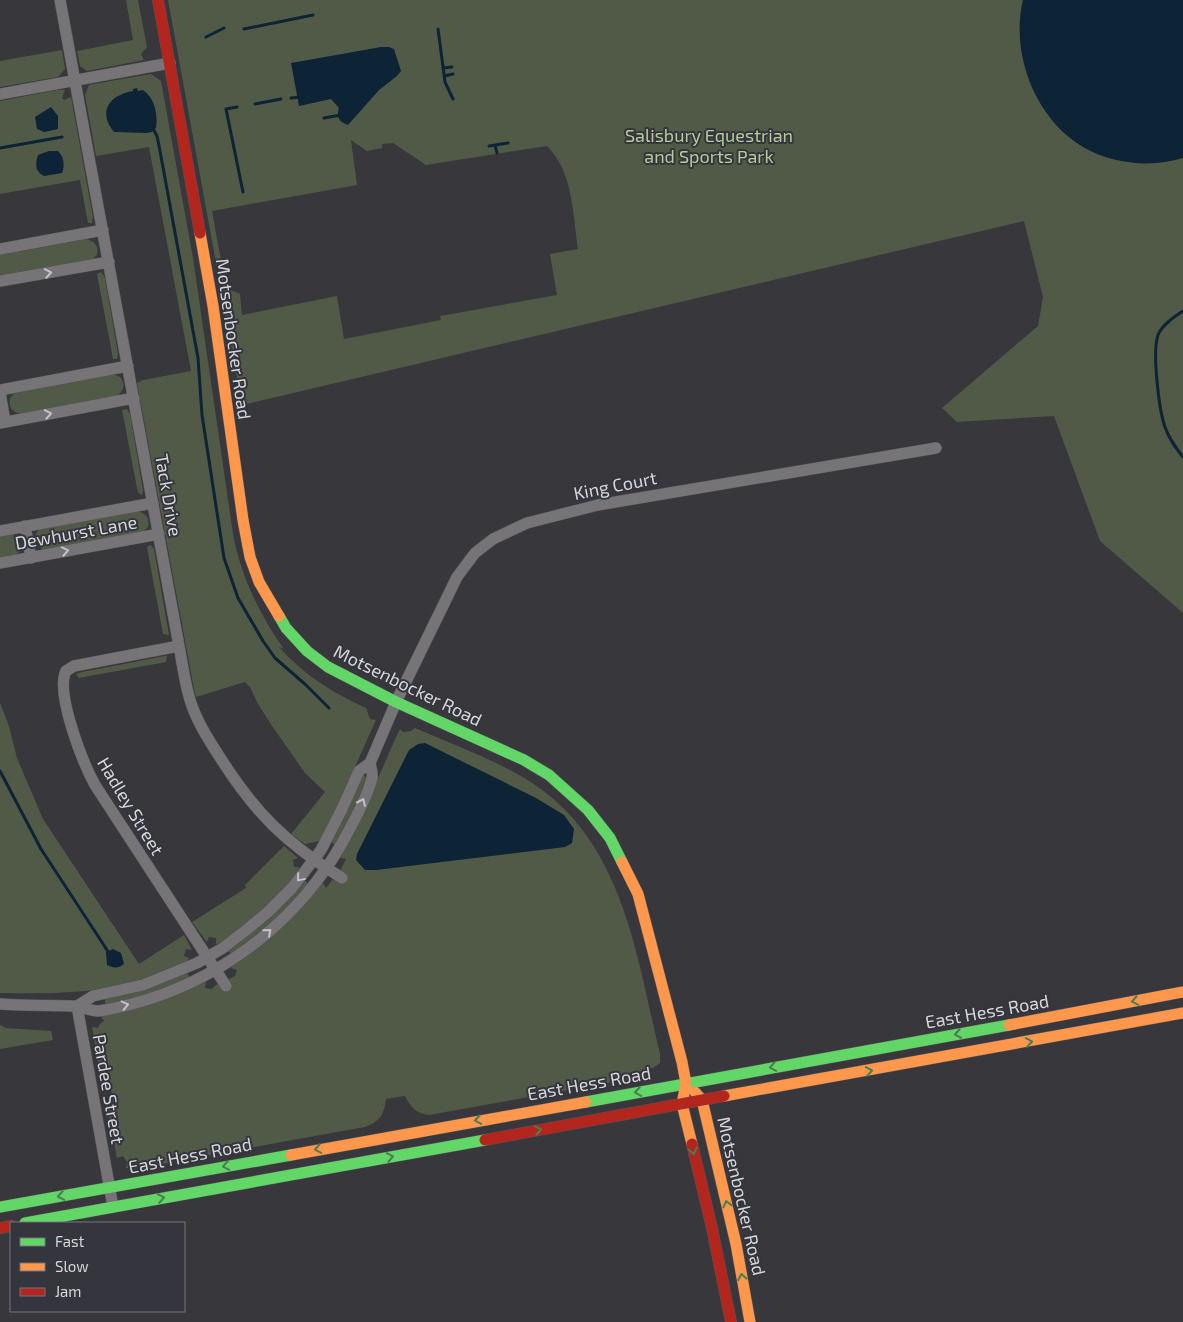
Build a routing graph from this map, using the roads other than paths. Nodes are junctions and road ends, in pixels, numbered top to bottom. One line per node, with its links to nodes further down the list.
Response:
1 (60, 0): 4 (street, Tack Drive)
2 (158, 0): 3 (main road, Motsenbocker Road)
3 (170, 63): 4 (street); 22 (main road, Motsenbocker Road)
4 (75, 80): 5 (street); 6 (street, Tack Drive)
5 (0, 94)
6 (103, 230): 7 (street); 8 (street, Tack Drive)
7 (0, 249)
8 (109, 262): 9 (street, one-way to 8); 10 (street, Tack Drive)
9 (0, 281)
10 (128, 366): 11 (street); 12 (street, Tack Drive)
11 (0, 391): 13 (street)
12 (134, 398): 13 (street, one-way to 12); 15 (street, Tack Drive)
13 (3, 422)
14 (936, 448): 22 (street, King Court)
15 (153, 503): 16 (street, Dewhurst Lane); 18 (street, Tack Drive)
16 (25, 526): 17 (street, Dewhurst Lane); 19 (street)
17 (0, 531)
18 (159, 534): 19 (street, Dewhurst Lane, one-way to 18); 21 (street, Tack Drive)
19 (31, 558): 20 (street, Dewhurst Lane)
20 (0, 563)
21 (179, 646): 24 (street, Tack Drive); 27 (street, Hadley Street)
22 (396, 702): 23 (street, King Court); 34 (main road, Motsenbocker Road)
23 (370, 764): 24 (street); 25 (street, one-way to 23)
24 (315, 860): 25 (street, Tack Drive); 27 (street, one-way to 27)
25 (326, 868): 26 (street, Tack Drive); 28 (street, one-way to 25)
26 (342, 878)
27 (207, 957): 28 (street, Hadley Street); 32 (street)
28 (216, 970): 29 (street, Hadley Street); 32 (street, one-way to 28)
29 (226, 986)
30 (1183, 992): 34 (main road, East Hess Road, one-way to 34)
31 (0, 1004): 32 (street)
32 (77, 1006): 37 (street, Pardee Street)
33 (1183, 1013): 35 (main road, East Hess Road, one-way to 33)
34 (686, 1083): 35 (main road, Motsenbocker Road); 36 (main road, Motsenbocker Road); 37 (main road, East Hess Road, one-way to 37)
35 (702, 1100): 36 (main road, East Hess Road); 42 (main road, Motsenbocker Road, one-way to 35)
36 (682, 1104): 39 (main road, East Hess Road, one-way to 36); 41 (main road, Motsenbocker Road, one-way to 41)
37 (109, 1187): 38 (main road, East Hess Road, one-way to 38); 39 (street, Pardee Street)
38 (0, 1207)
39 (113, 1207): 40 (main road, East Hess Road)
40 (30, 1222)
41 (731, 1322)
42 (750, 1322)

